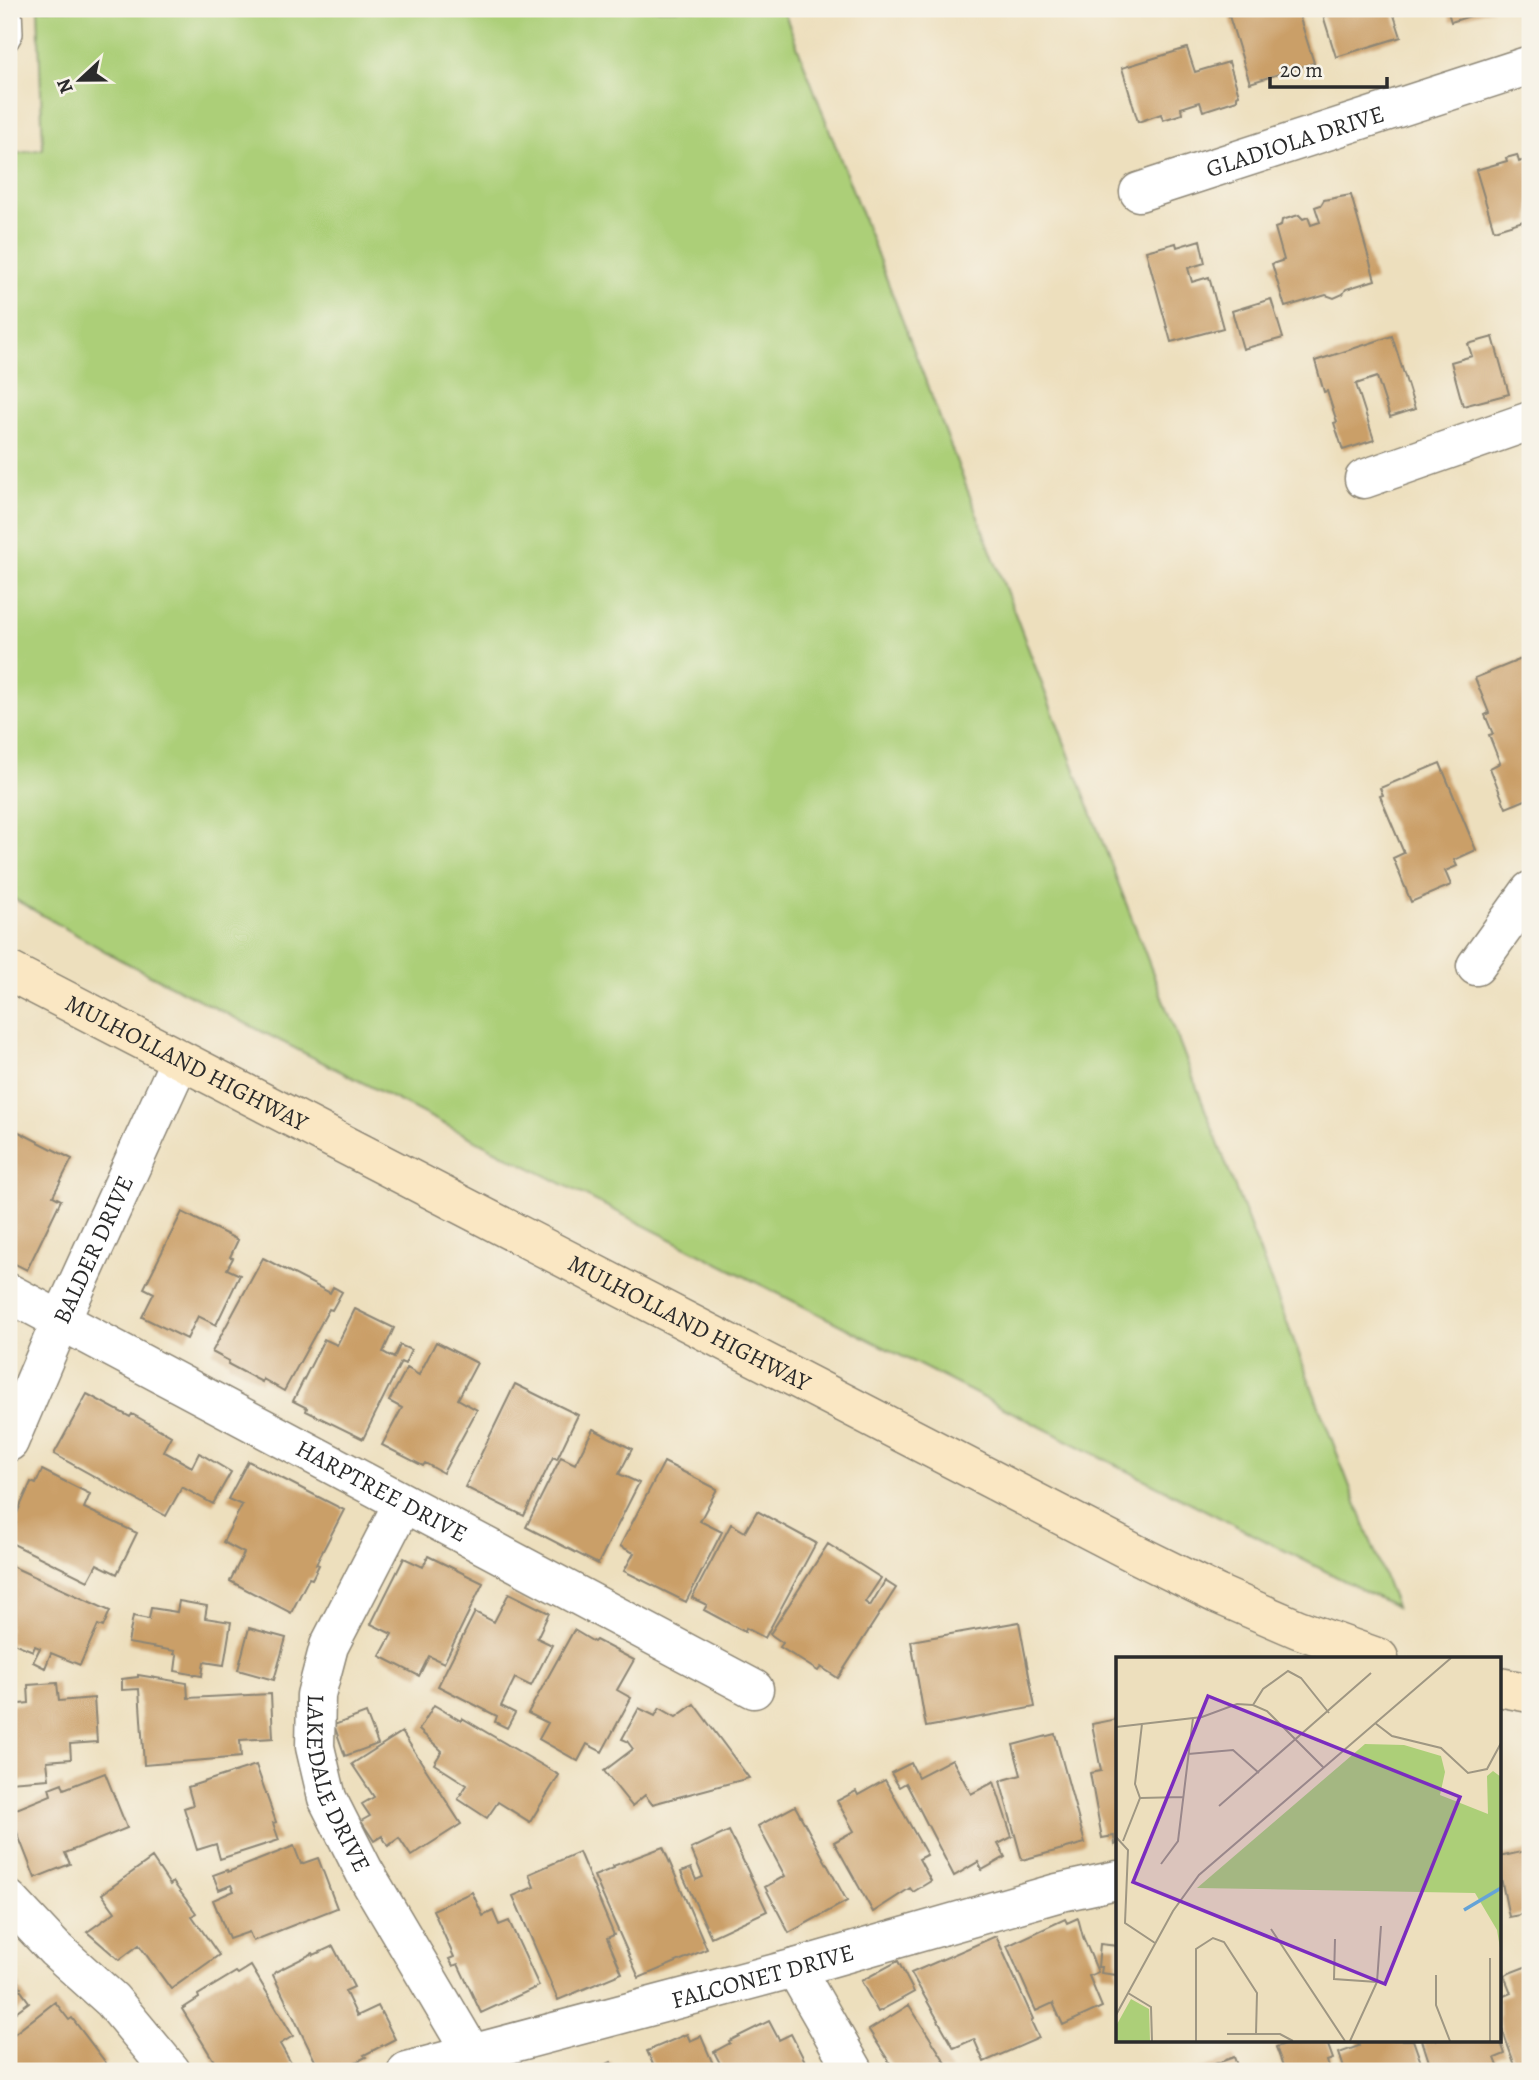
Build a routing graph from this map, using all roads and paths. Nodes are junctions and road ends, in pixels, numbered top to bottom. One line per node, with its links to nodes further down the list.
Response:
1 (12, 9): 2 (lane)
2 (9, 41)
3 (1530, 65): 4 (street, GLADIOLA DRIVE)
4 (1139, 192)
5 (1530, 421): 6 (street)
6 (1364, 479)
7 (1530, 891): 8 (street)
8 (1476, 966)
9 (9, 971): 10 (main road, MULHOLLAND HIGHWAY)
10 (180, 1060): 12 (street, BALDER DRIVE); 15 (main road, MULHOLLAND HIGHWAY)
11 (9, 1293): 12 (street, HARPTREE DRIVE)
12 (61, 1320): 13 (street, BALDER DRIVE); 14 (street, HARPTREE DRIVE)
13 (9, 1442)
14 (404, 1503): 17 (street, HARPTREE DRIVE); 22 (street, LAKEDALE DRIVE)
15 (1376, 1657)
16 (1500, 1687): 18 (main road)
17 (754, 1689)
18 (1530, 1693)
19 (1116, 1880): 21 (street, FALCONET DRIVE)
20 (9, 1900): 23 (street)
21 (795, 1968): 22 (street, FALCONET DRIVE); 25 (street)
22 (472, 2054): 24 (street, FALCONET DRIVE)
23 (171, 2071)
24 (407, 2071)
25 (854, 2071)

